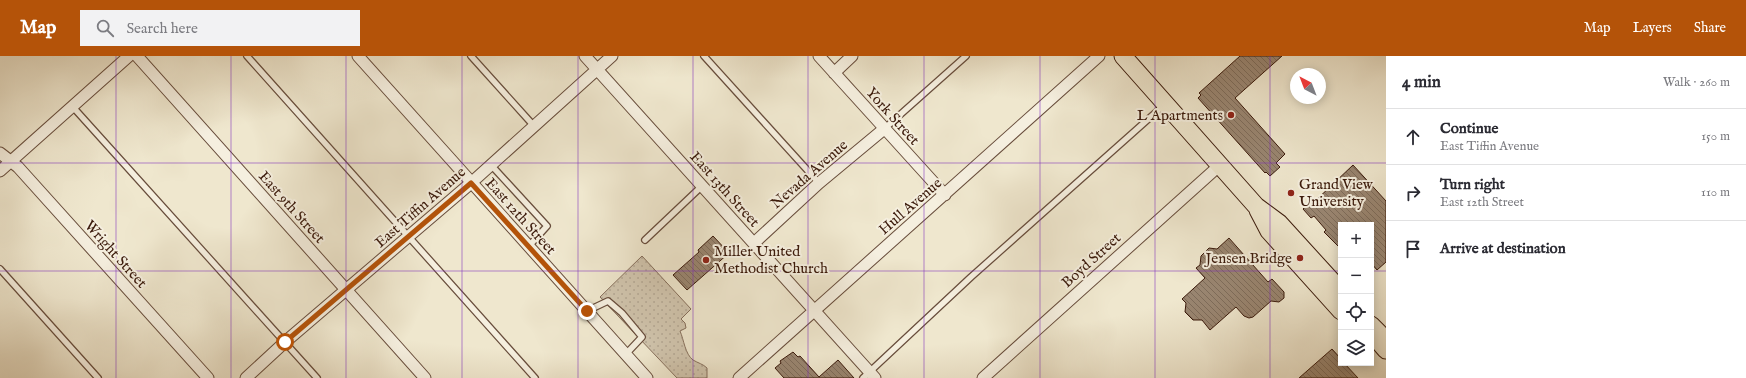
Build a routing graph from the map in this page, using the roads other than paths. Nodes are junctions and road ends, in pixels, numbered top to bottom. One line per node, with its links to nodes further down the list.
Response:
1 (129, 56): 17 (street)
2 (137, 56): 36 (street, East 9th Street)
3 (247, 56): 30 (lane)
4 (358, 56): 25 (street, East 12th Street)
5 (471, 56): 18 (lane)
6 (585, 56): 14 (street, East 13th Street)
7 (612, 56): 14 (street, East Tiffin Avenue)
8 (704, 56): 26 (lane)
9 (819, 56): 15 (street, York Street)
10 (852, 56): 15 (street)
11 (966, 56): 19 (lane)
12 (1099, 56): 28 (street, Hull Avenue)
13 (1123, 56): 16 (main road)
14 (597, 70): 18 (street, East Tiffin Avenue); 27 (street, East 13th Street)
15 (834, 72): 19 (street, York Street)
16 (1165, 104): 23 (main road); 44 (lane)
17 (72, 106): 21 (street); 41 (lane)
18 (534, 126): 22 (street, East Tiffin Avenue)
19 (884, 129): 26 (street, Nevada Avenue); 28 (street, York Street)
20 (0, 153): 21 (street, Wright Street)
21 (10, 161): 24 (street); 46 (street, Wright Street)
22 (490, 165): 25 (street, East Tiffin Avenue); 33 (lane)
23 (1220, 165): 29 (main road); 53 (street, Boyd Street)
24 (0, 171)
25 (471, 183): 30 (street, East Tiffin Avenue); 33 (street, East 12th Street)
26 (819, 183): 32 (street, Nevada Avenue)
27 (702, 186): 31 (lane); 32 (street, East 13th Street)
28 (945, 196): 38 (street, Hull Avenue)
29 (1256, 206): 35 (main road); 37 (main road)
30 (408, 237): 36 (street, East Tiffin Avenue); 50 (lane)
31 (645, 240)
32 (754, 243): 38 (street, East 13th Street)
33 (528, 247): 39 (street, East 12th Street)
34 (0, 270): 45 (lane)
35 (1338, 288)
36 (346, 291): 41 (street, East Tiffin Avenue); 49 (street, East 9th Street)
37 (1338, 308)
38 (814, 310): 44 (street, East 13th Street); 52 (street, Hull Avenue)
39 (587, 311): 43 (street, East 12th Street); 43 (lane)
40 (1374, 328): 42 (main road)
41 (285, 342): 47 (street, East Tiffin Avenue); 48 (lane)
42 (1379, 345)
43 (626, 354): 51 (street, East 12th Street)
44 (869, 376)
45 (98, 378)
46 (208, 378)
47 (246, 378)
48 (317, 378)
49 (425, 378)
50 (535, 378)
51 (648, 378)
52 (739, 378)
53 (983, 378)

